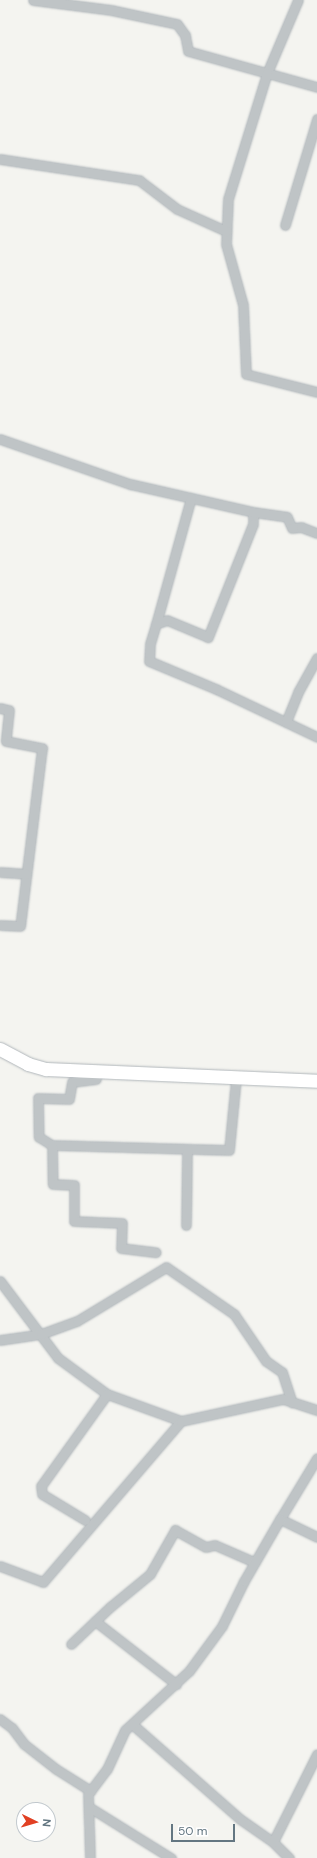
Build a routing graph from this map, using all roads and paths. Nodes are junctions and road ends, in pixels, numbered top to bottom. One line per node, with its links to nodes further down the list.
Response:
1 (33, 0): 3 (street)
2 (298, 0): 5 (street)
3 (73, 3): 4 (street)
4 (86, 3): 5 (street)
5 (267, 73): 6 (street); 10 (street)
6 (317, 87)
7 (317, 119): 9 (street)
8 (0, 160): 10 (street)
9 (285, 225)
10 (226, 231): 11 (street)
11 (317, 392)
12 (0, 438): 13 (street)
13 (191, 498): 14 (street); 16 (street)
14 (253, 512): 15 (street); 16 (street)
15 (317, 533)
16 (156, 624): 19 (street)
17 (317, 658): 19 (street)
18 (0, 708): 22 (street)
19 (286, 722): 20 (street)
20 (317, 737)
21 (0, 872): 22 (street)
22 (26, 874): 23 (street)
23 (0, 925)
24 (0, 1049): 25 (street)
25 (236, 1078): 27 (street); 29 (street)
26 (96, 1079): 28 (street)
27 (317, 1081)
28 (52, 1145): 29 (street); 31 (street)
29 (187, 1149): 30 (street)
30 (186, 1225)
31 (156, 1252)
32 (0, 1281): 33 (street)
33 (41, 1334): 34 (street); 35 (street); 36 (street)
34 (0, 1340)
35 (107, 1394): 38 (street); 41 (street)
36 (292, 1402): 37 (street); 38 (street)
37 (317, 1410)
38 (181, 1422): 44 (street)
39 (317, 1458): 40 (street)
40 (280, 1519): 42 (street); 43 (street)
41 (85, 1520)
42 (317, 1537)
43 (254, 1562): 45 (street); 47 (street)
44 (0, 1566)
45 (95, 1621): 46 (street); 47 (street)
46 (71, 1644)
47 (176, 1684): 49 (street)
48 (0, 1719): 51 (street)
49 (132, 1724): 51 (street); 53 (street)
50 (317, 1754): 53 (street)
51 (91, 1791): 52 (street)
52 (89, 1807): 54 (street); 55 (street)
53 (273, 1842): 56 (street)
54 (90, 1858)
55 (171, 1858)
56 (289, 1858)

